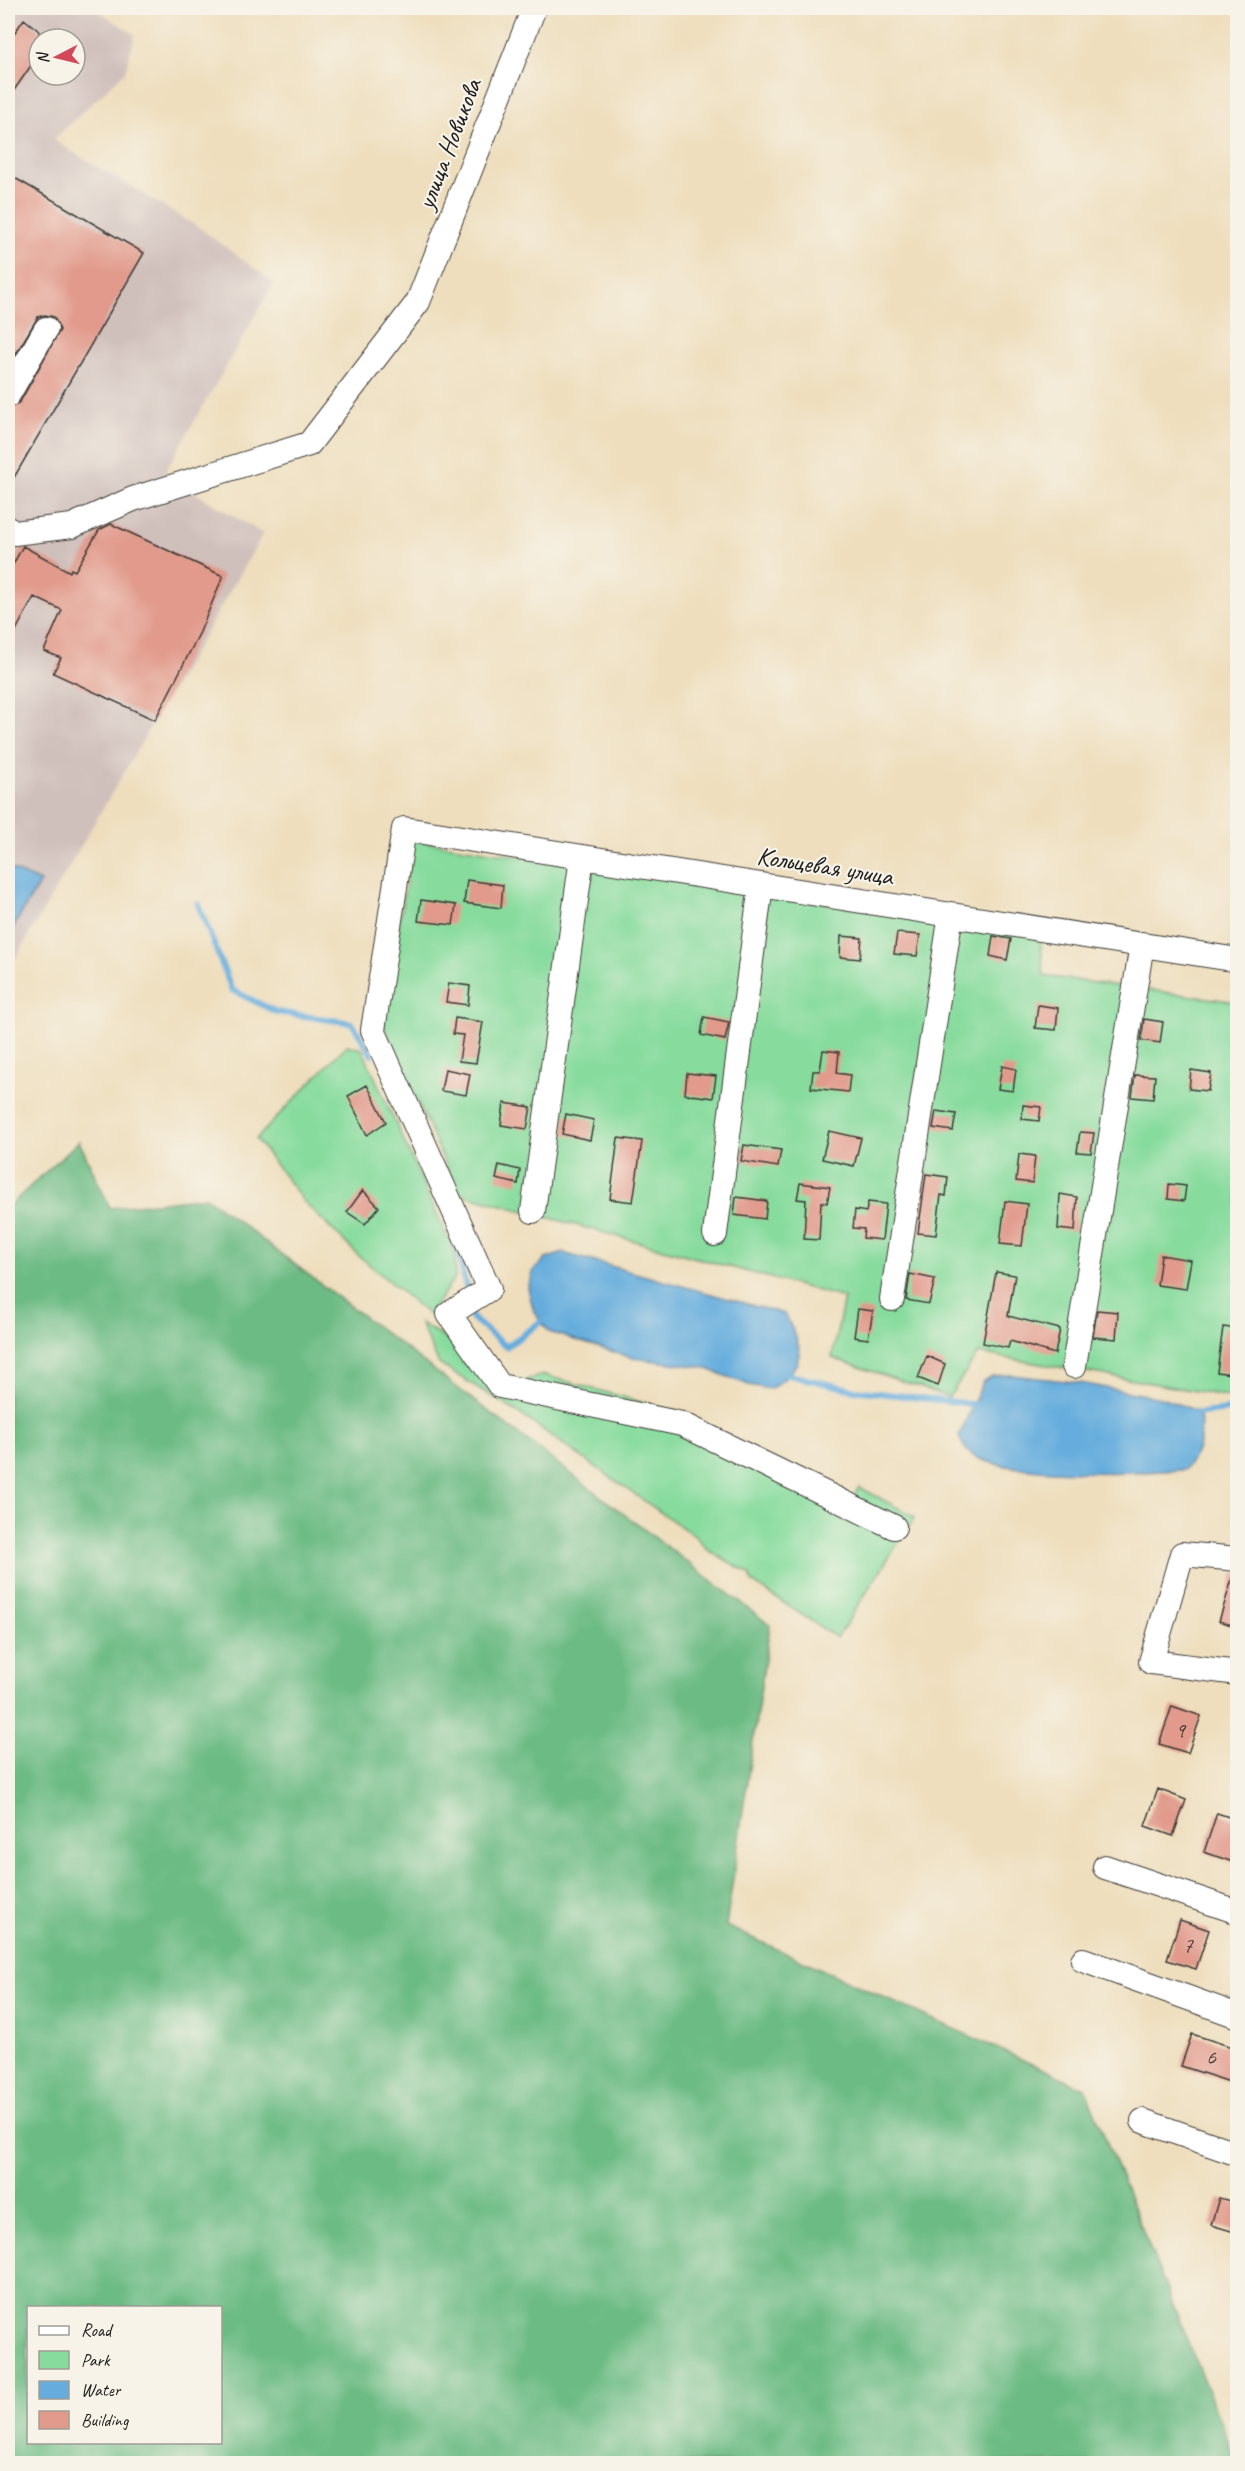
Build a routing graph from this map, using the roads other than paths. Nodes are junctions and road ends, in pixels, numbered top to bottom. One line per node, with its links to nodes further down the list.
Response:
1 (534, 8): 4 (street, улица Новикова)
2 (46, 328): 3 (street)
3 (8, 394)
4 (8, 529)
5 (582, 857): 6 (street, Кольцевая улица); 10 (street); 14 (street, Кольцевая улица)
6 (761, 885): 7 (street, Кольцевая улица); 11 (street)
7 (951, 914): 8 (street, Кольцевая улица); 12 (street)
8 (1142, 944): 9 (street, Кольцевая улица); 13 (street)
9 (1238, 960)
10 (532, 1211)
11 (715, 1234)
12 (892, 1299)
13 (1074, 1366)
14 (894, 1527)
15 (1238, 1558): 16 (street)
16 (1238, 1673)
17 (1105, 1867): 18 (street)
18 (1238, 1912)
19 (1083, 1960): 20 (street)
20 (1238, 2016)
21 (1143, 2121): 22 (street)
22 (1238, 2154)

